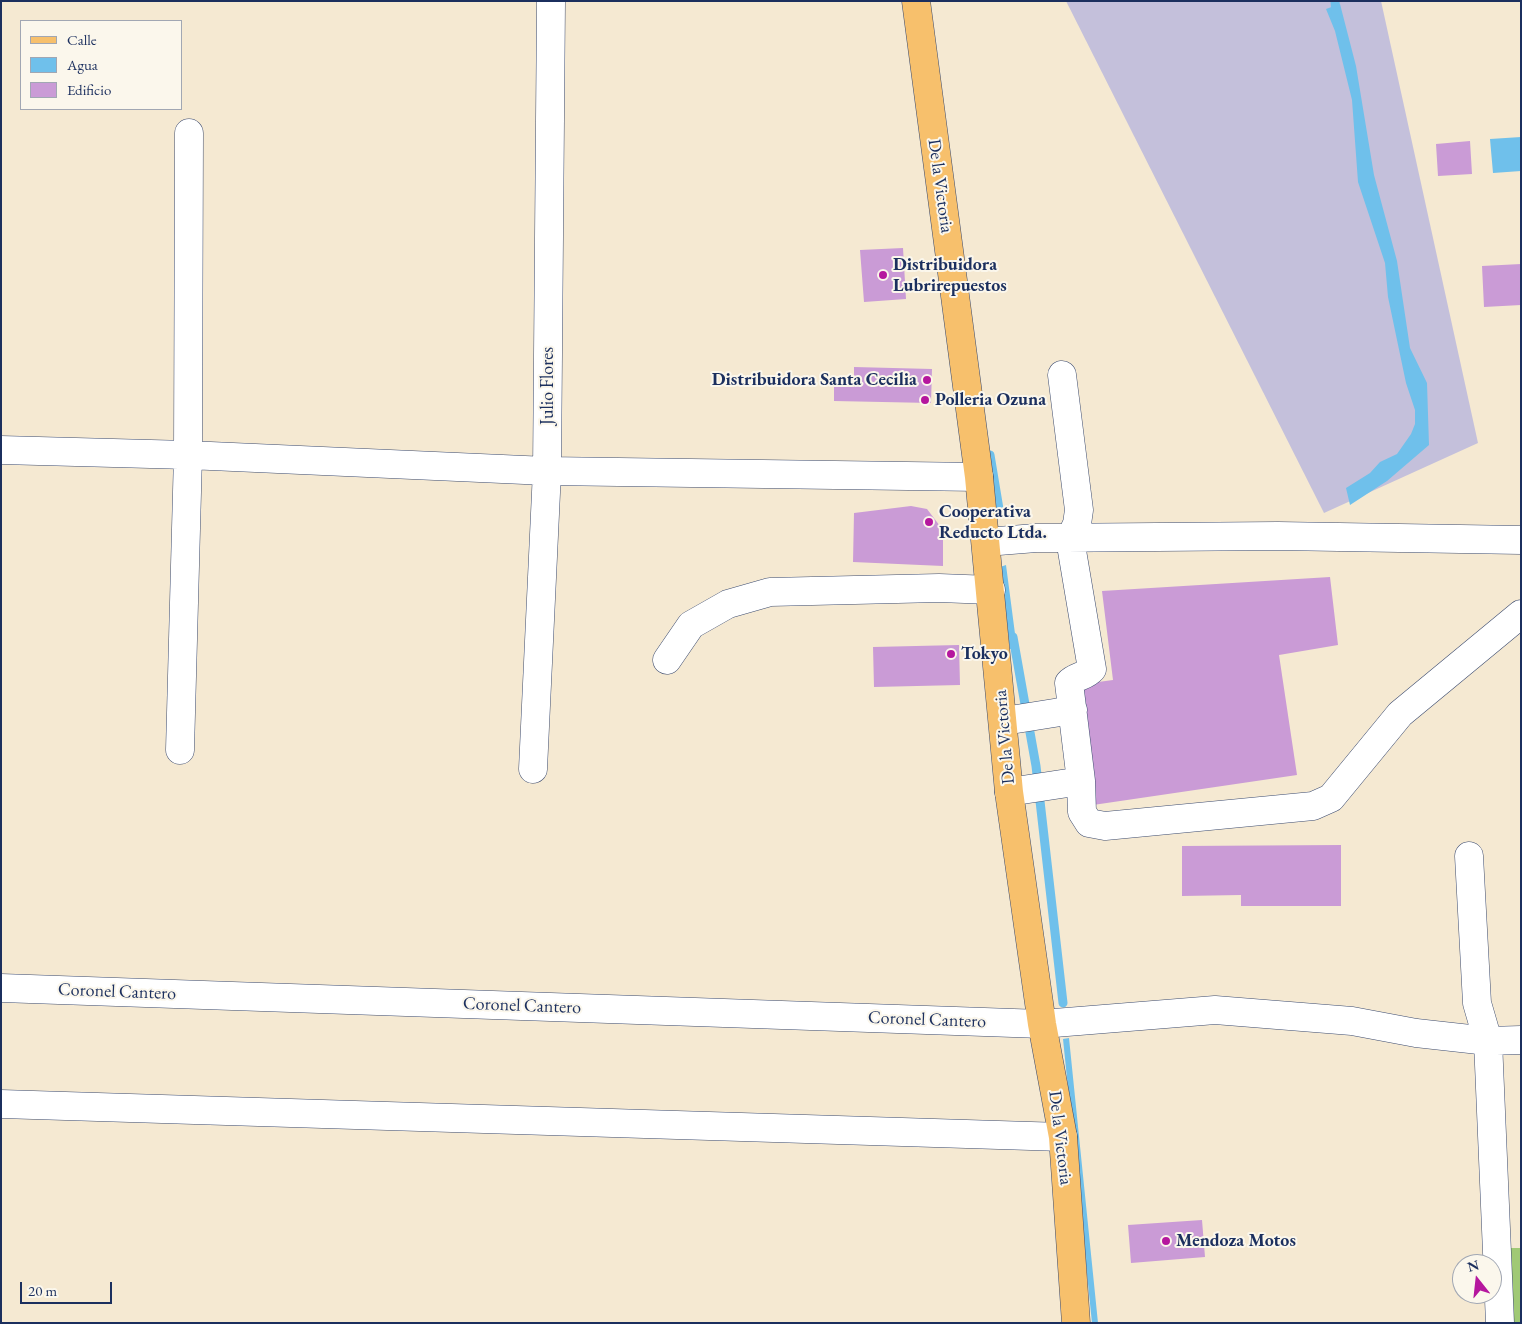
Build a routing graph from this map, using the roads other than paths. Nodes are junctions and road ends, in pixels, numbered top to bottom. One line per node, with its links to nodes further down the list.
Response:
1 (916, 1): 8 (main road, De la Victoria)
2 (551, 2): 7 (street, Julio Flores)
3 (189, 133): 6 (street)
4 (1062, 375): 9 (street)
5 (1, 450): 6 (street)
6 (188, 455): 7 (street); 17 (street)
7 (547, 471): 8 (street); 18 (street, Julio Flores)
8 (979, 477): 11 (main road, De la Victoria)
9 (1070, 539): 10 (street); 11 (street); 15 (street)
10 (1521, 540)
11 (986, 542): 12 (main road, De la Victoria)
12 (991, 590): 14 (street); 16 (main road, De la Victoria)
13 (1521, 614): 19 (street)
14 (667, 660)
15 (1073, 710): 16 (street); 19 (street)
16 (1004, 721): 20 (main road, De la Victoria)
17 (180, 750)
18 (533, 769)
19 (1081, 781): 20 (street)
20 (1009, 792): 23 (main road, De la Victoria)
21 (1469, 856): 25 (street)
22 (1, 988): 23 (street, Coronel Cantero)
23 (1042, 1024): 25 (street, Coronel Cantero); 27 (main road, De la Victoria)
24 (1521, 1040): 25 (street, Coronel Cantero)
25 (1488, 1041): 29 (street)
26 (1, 1104): 27 (street)
27 (1063, 1137): 28 (main road, De la Victoria)
28 (1076, 1323)
29 (1500, 1323)

